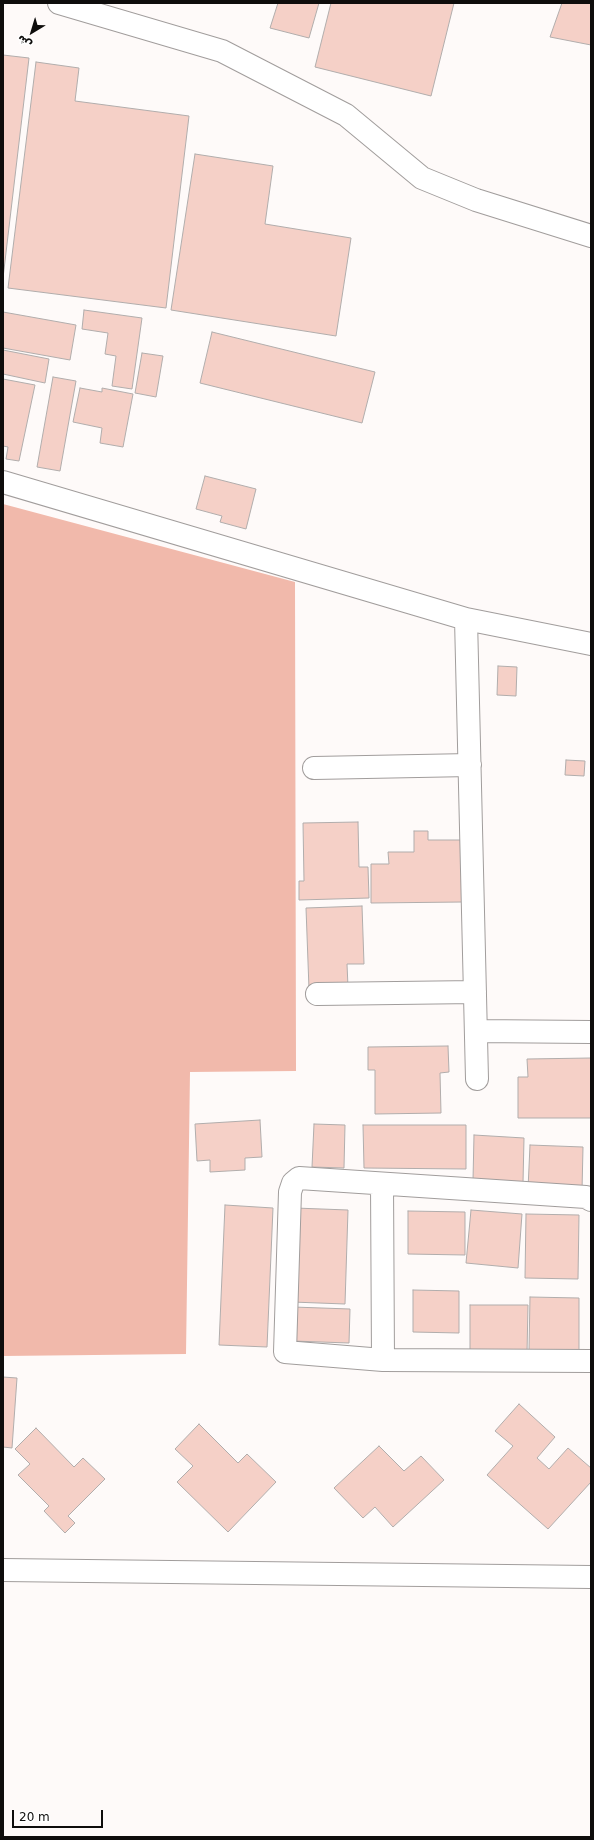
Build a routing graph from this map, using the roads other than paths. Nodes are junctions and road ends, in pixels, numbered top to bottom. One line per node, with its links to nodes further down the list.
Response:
1 (60, 3): 2 (street)
2 (591, 236)
3 (3, 482): 4 (street)
4 (466, 619): 5 (street); 6 (street)
5 (591, 644)
6 (470, 765): 7 (street); 8 (street)
7 (314, 768)
8 (475, 992): 9 (street); 10 (street)
9 (317, 994)
10 (476, 1031): 11 (street); 12 (street)
11 (591, 1032)
12 (477, 1079)
13 (382, 1184): 14 (street); 15 (street); 15 (street)
14 (591, 1200)
15 (383, 1360): 16 (street)
16 (591, 1361)
17 (3, 1570): 18 (street)
18 (591, 1577)

